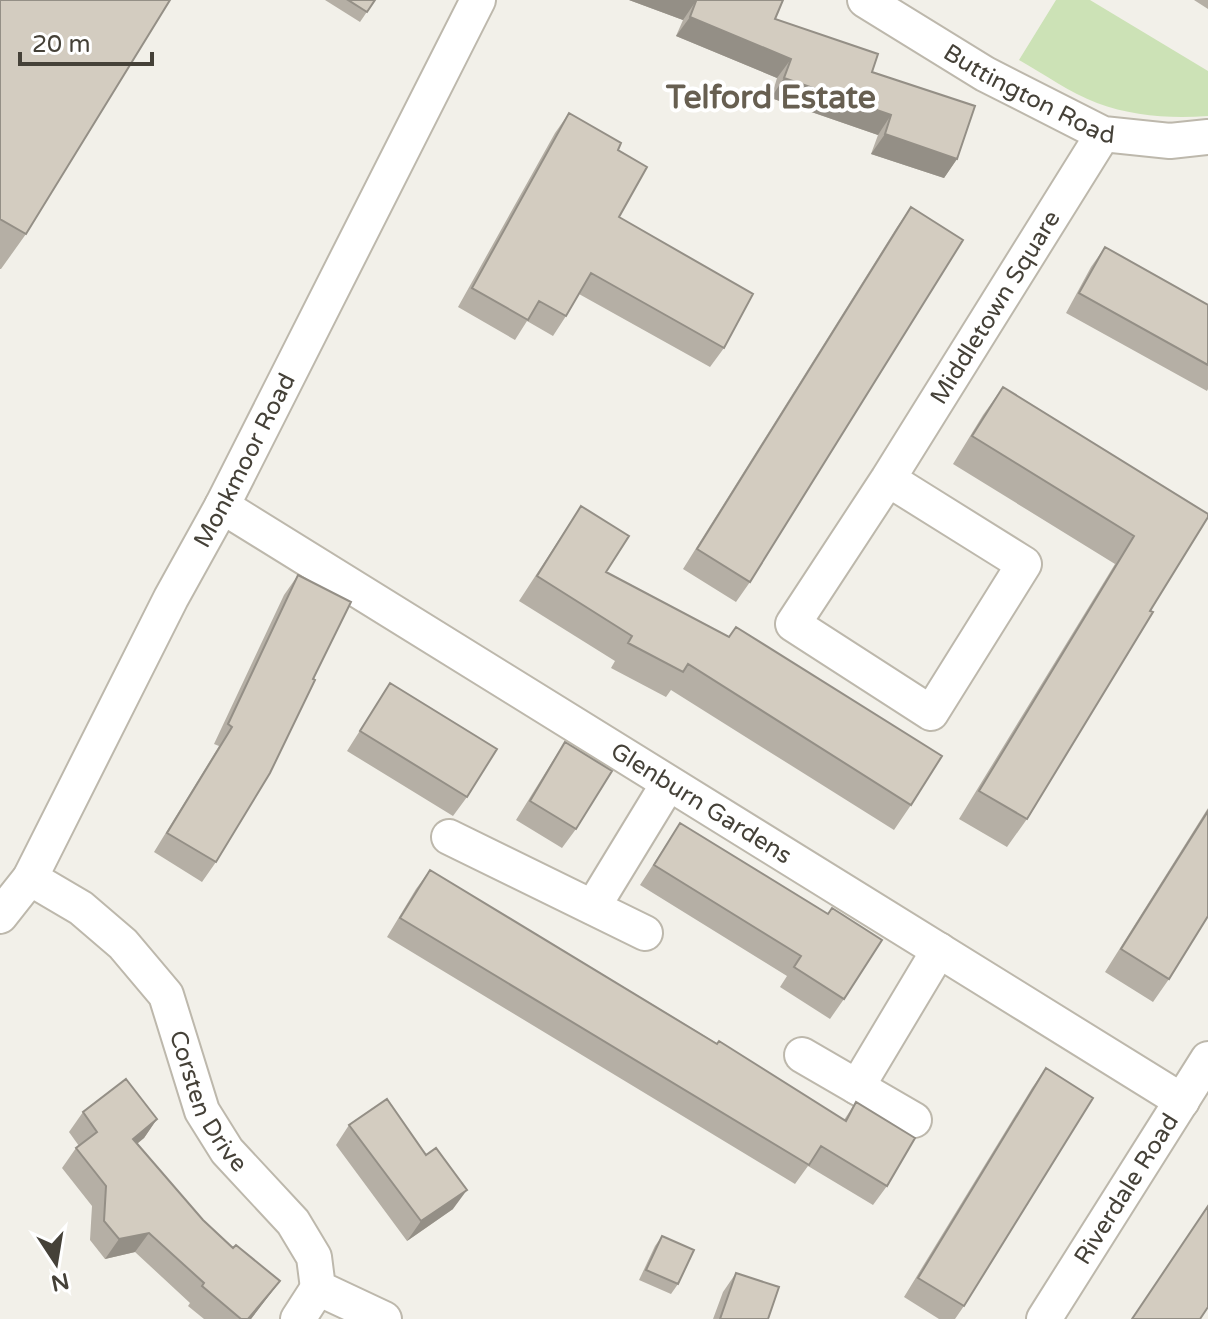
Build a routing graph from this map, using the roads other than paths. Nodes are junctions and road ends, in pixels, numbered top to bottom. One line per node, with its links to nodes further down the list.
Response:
1 (478, 0): 6 (street, Monkmoor Road)
2 (865, 0): 3 (street, Buttington Road)
3 (1103, 134): 4 (street, Buttington Road); 5 (street, Middletown Square)
4 (1208, 137)
5 (888, 479): 5 (street, Middletown Square)
6 (222, 506): 7 (street, Glenburn Gardens); 9 (street, Monkmoor Road)
7 (668, 784): 10 (street); 13 (street, Glenburn Gardens)
8 (449, 837): 10 (street)
9 (30, 878): 11 (street, Monkmoor Road); 19 (street, Corsten Drive)
10 (593, 907): 12 (street)
11 (0, 916)
12 (645, 933)
13 (939, 950): 16 (street); 17 (street, Glenburn Gardens)
14 (802, 1055): 16 (street)
15 (1208, 1059): 17 (street, Riverdale Road)
16 (857, 1087): 18 (street)
17 (1182, 1101): 22 (street, Riverdale Road)
18 (914, 1120)
19 (318, 1288): 20 (street); 21 (street)
20 (298, 1319)
21 (384, 1319)
22 (1044, 1319)

